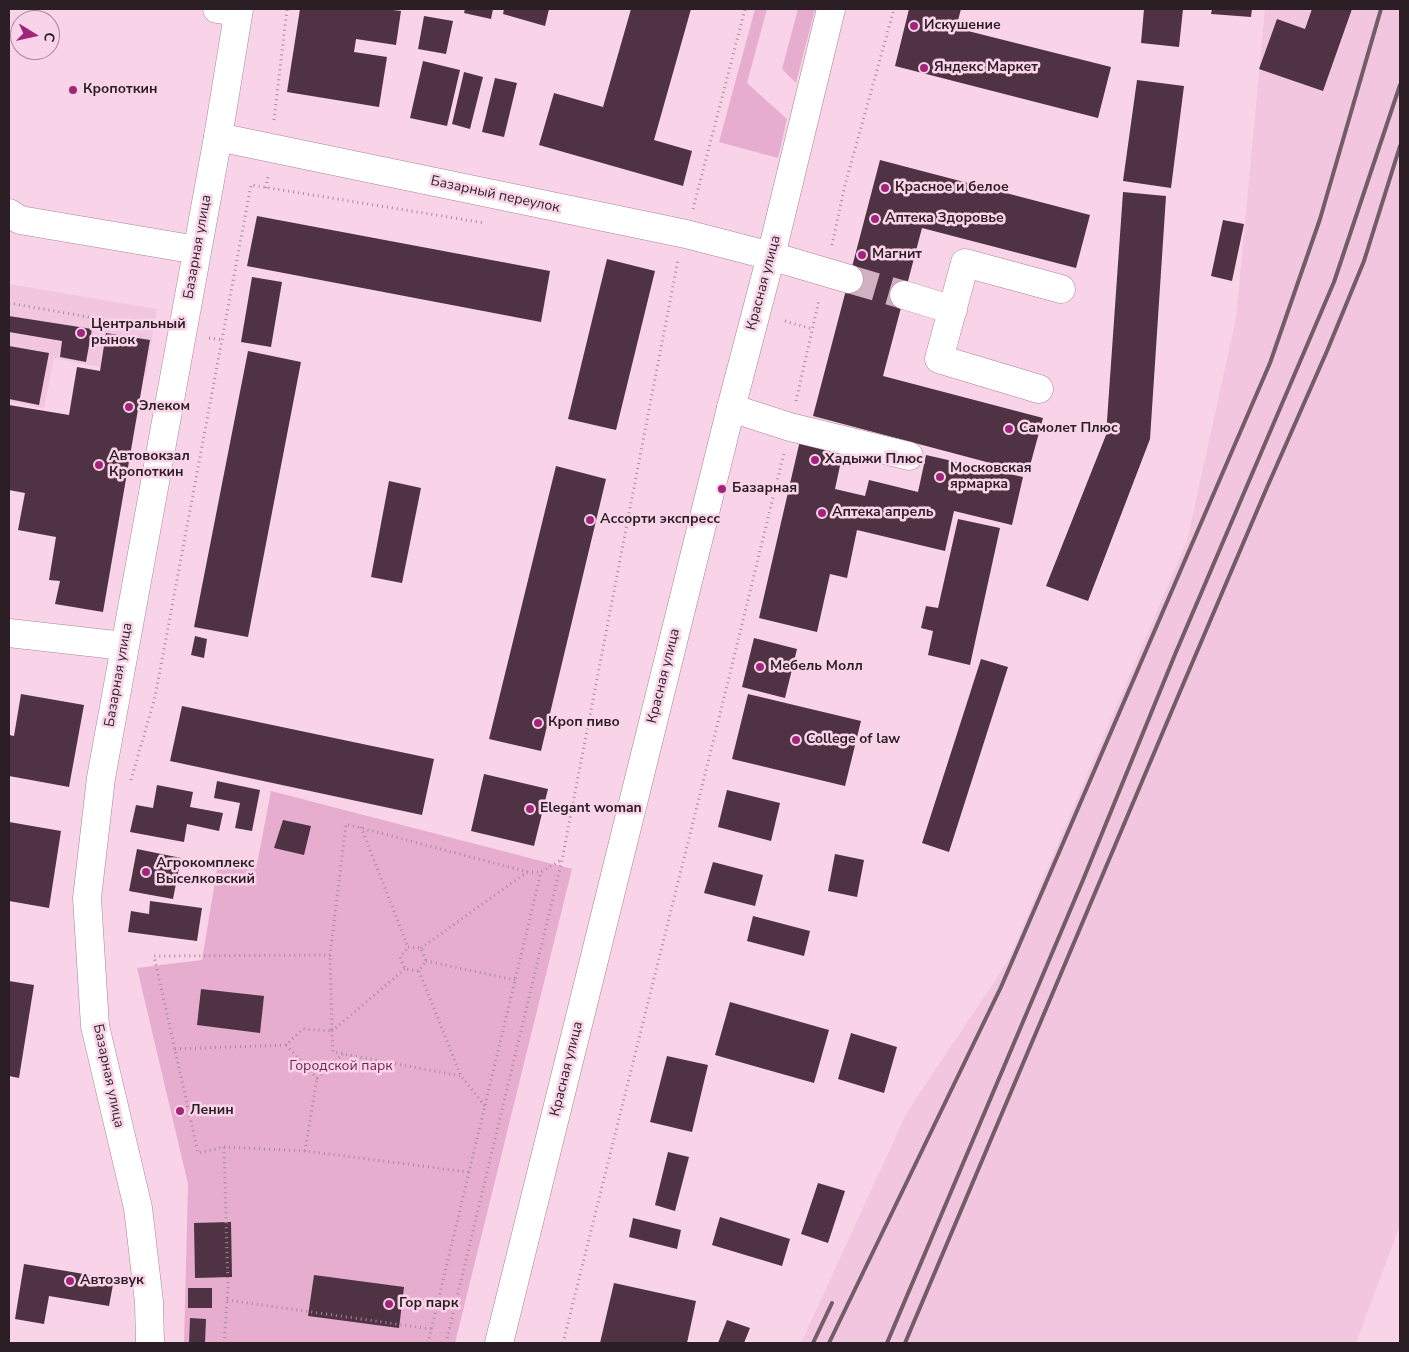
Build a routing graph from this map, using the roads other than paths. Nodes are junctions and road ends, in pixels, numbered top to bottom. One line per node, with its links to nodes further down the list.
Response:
1 (831, 9): 6 (main road, Красная улица)
2 (231, 10): 3 (main road, Базарная улица)
3 (218, 137): 5 (main road, Базарная улица); 6 (main road, Базарный переулок)
4 (9, 212): 5 (main road)
5 (197, 250): 15 (main road, Базарная улица)
6 (771, 256): 7 (main road, Базарный переулок); 12 (main road, Красная улица)
7 (838, 275)
8 (1061, 289): 10 (main road)
9 (904, 295): 10 (main road)
10 (953, 310): 11 (main road)
11 (1039, 389)
12 (731, 408): 13 (main road); 17 (main road, Красная улица)
13 (909, 456)
14 (9, 633): 15 (main road)
15 (124, 646): 16 (main road, Базарная улица)
16 (150, 1343)
17 (499, 1343)

